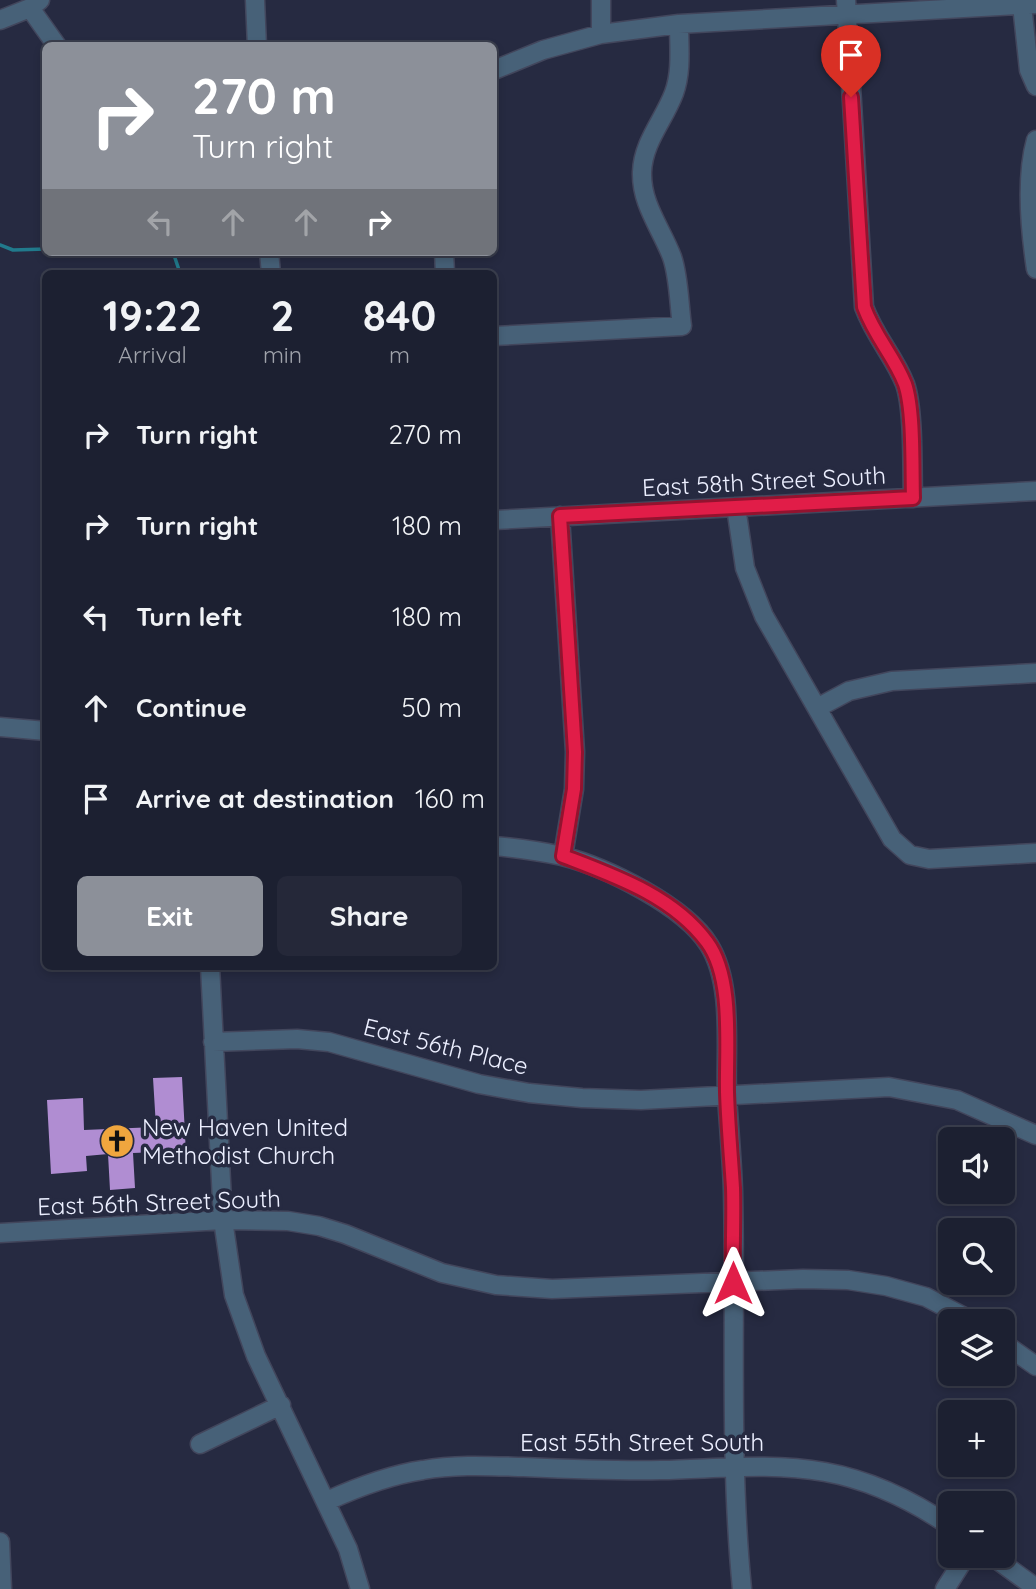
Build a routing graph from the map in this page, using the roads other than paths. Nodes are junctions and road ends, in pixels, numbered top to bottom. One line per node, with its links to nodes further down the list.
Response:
1 (255, 0): 10 (street)
2 (601, 0): 8 (street)
3 (35, 4): 6 (street); 9 (street)
4 (1029, 5): 5 (street); 12 (street)
5 (846, 8): 7 (street); 17 (street)
6 (0, 20)
7 (679, 24): 8 (street); 15 (street)
8 (601, 34): 11 (street)
9 (55, 42)
10 (257, 42)
11 (497, 69)
12 (1036, 86)
13 (1036, 140): 14 (street)
14 (1036, 270)
15 (497, 336)
16 (1036, 491): 17 (street, East 58th Street South)
17 (913, 498): 18 (street, East 58th Street South)
18 (736, 507): 19 (street, East 58th Street South); 22 (street)
19 (560, 516): 20 (street, East 58th Street South); 27 (street)
20 (497, 520)
21 (1036, 673): 22 (street)
22 (817, 708): 26 (street)
23 (0, 726): 24 (street)
24 (42, 731)
25 (497, 846): 27 (street)
26 (1036, 853)
27 (563, 856): 30 (street)
28 (209, 970): 29 (street)
29 (213, 1042): 30 (street, East 56th Place); 32 (street)
30 (727, 1096): 31 (street, East 56th Place); 34 (street)
31 (1036, 1135)
32 (223, 1220): 33 (street, East 56th Street South); 34 (street, East 56th Street South); 38 (street)
33 (0, 1233)
34 (733, 1283): 35 (street, East 56th Street South); 40 (street)
35 (949, 1309)
36 (1015, 1351): 37 (street)
37 (1036, 1366)
38 (281, 1405): 39 (street); 41 (street)
39 (200, 1444)
40 (734, 1467): 41 (street, East 55th Street South); 42 (street, East 55th Street South); 49 (street)
41 (327, 1501): 48 (street)
42 (938, 1518)
43 (0, 1542): 47 (street)
44 (958, 1568): 50 (street)
45 (1008, 1568): 46 (street)
46 (1036, 1588)
47 (2, 1589)
48 (360, 1589)
49 (741, 1589)
50 (945, 1589)

